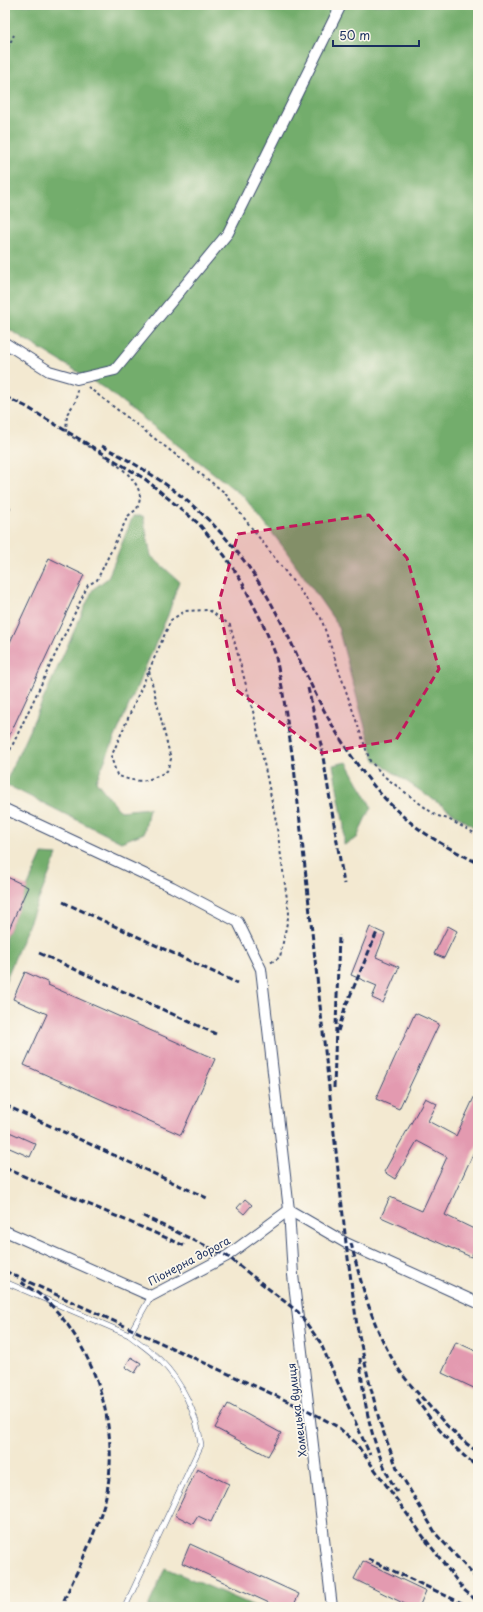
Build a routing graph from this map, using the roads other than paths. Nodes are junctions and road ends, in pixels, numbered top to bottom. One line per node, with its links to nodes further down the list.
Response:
1 (341, 5): 2 (street)
2 (5, 343)
3 (5, 809): 4 (street, Хомецька вулиця)
4 (289, 1210): 7 (street, Піонерна дорога); 8 (street); 11 (street, Хомецька вулиця)
5 (5, 1231): 7 (street, Піонерна дорога)
6 (5, 1282): 9 (lane)
7 (151, 1296): 9 (lane)
8 (478, 1303)
9 (129, 1336): 10 (lane)
10 (125, 1607)
11 (332, 1607)

